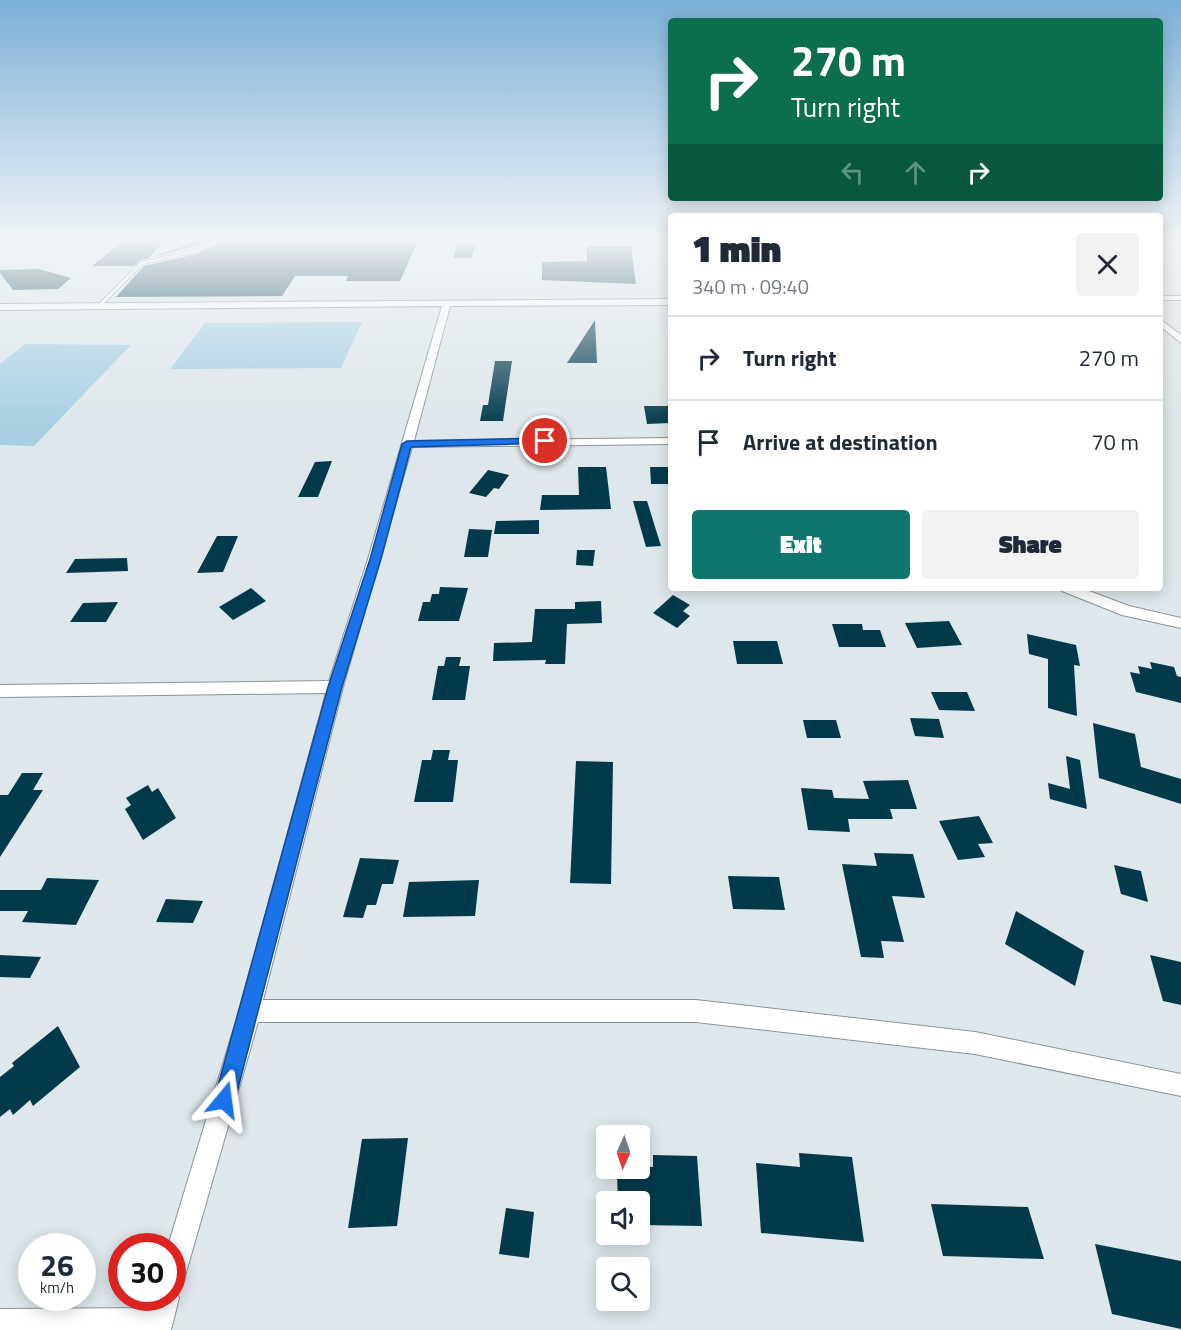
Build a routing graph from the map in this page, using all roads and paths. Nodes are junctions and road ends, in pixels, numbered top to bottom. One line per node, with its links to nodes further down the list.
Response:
1 (102, 303): 4 (lane)
2 (439, 303): 4 (street)
3 (447, 303): 9 (street)
4 (99, 306): 5 (street)
5 (0, 307)
6 (1163, 325): 7 (street)
7 (1181, 340)
8 (668, 441): 9 (street)
9 (407, 444): 12 (street)
10 (1075, 591): 11 (street)
11 (1181, 623)
12 (335, 687): 13 (street); 14 (street)
13 (0, 691)
14 (250, 1011): 15 (street); 16 (street)
15 (1181, 1085)
16 (185, 1233)
17 (161, 1316): 18 (street)
18 (0, 1323)

